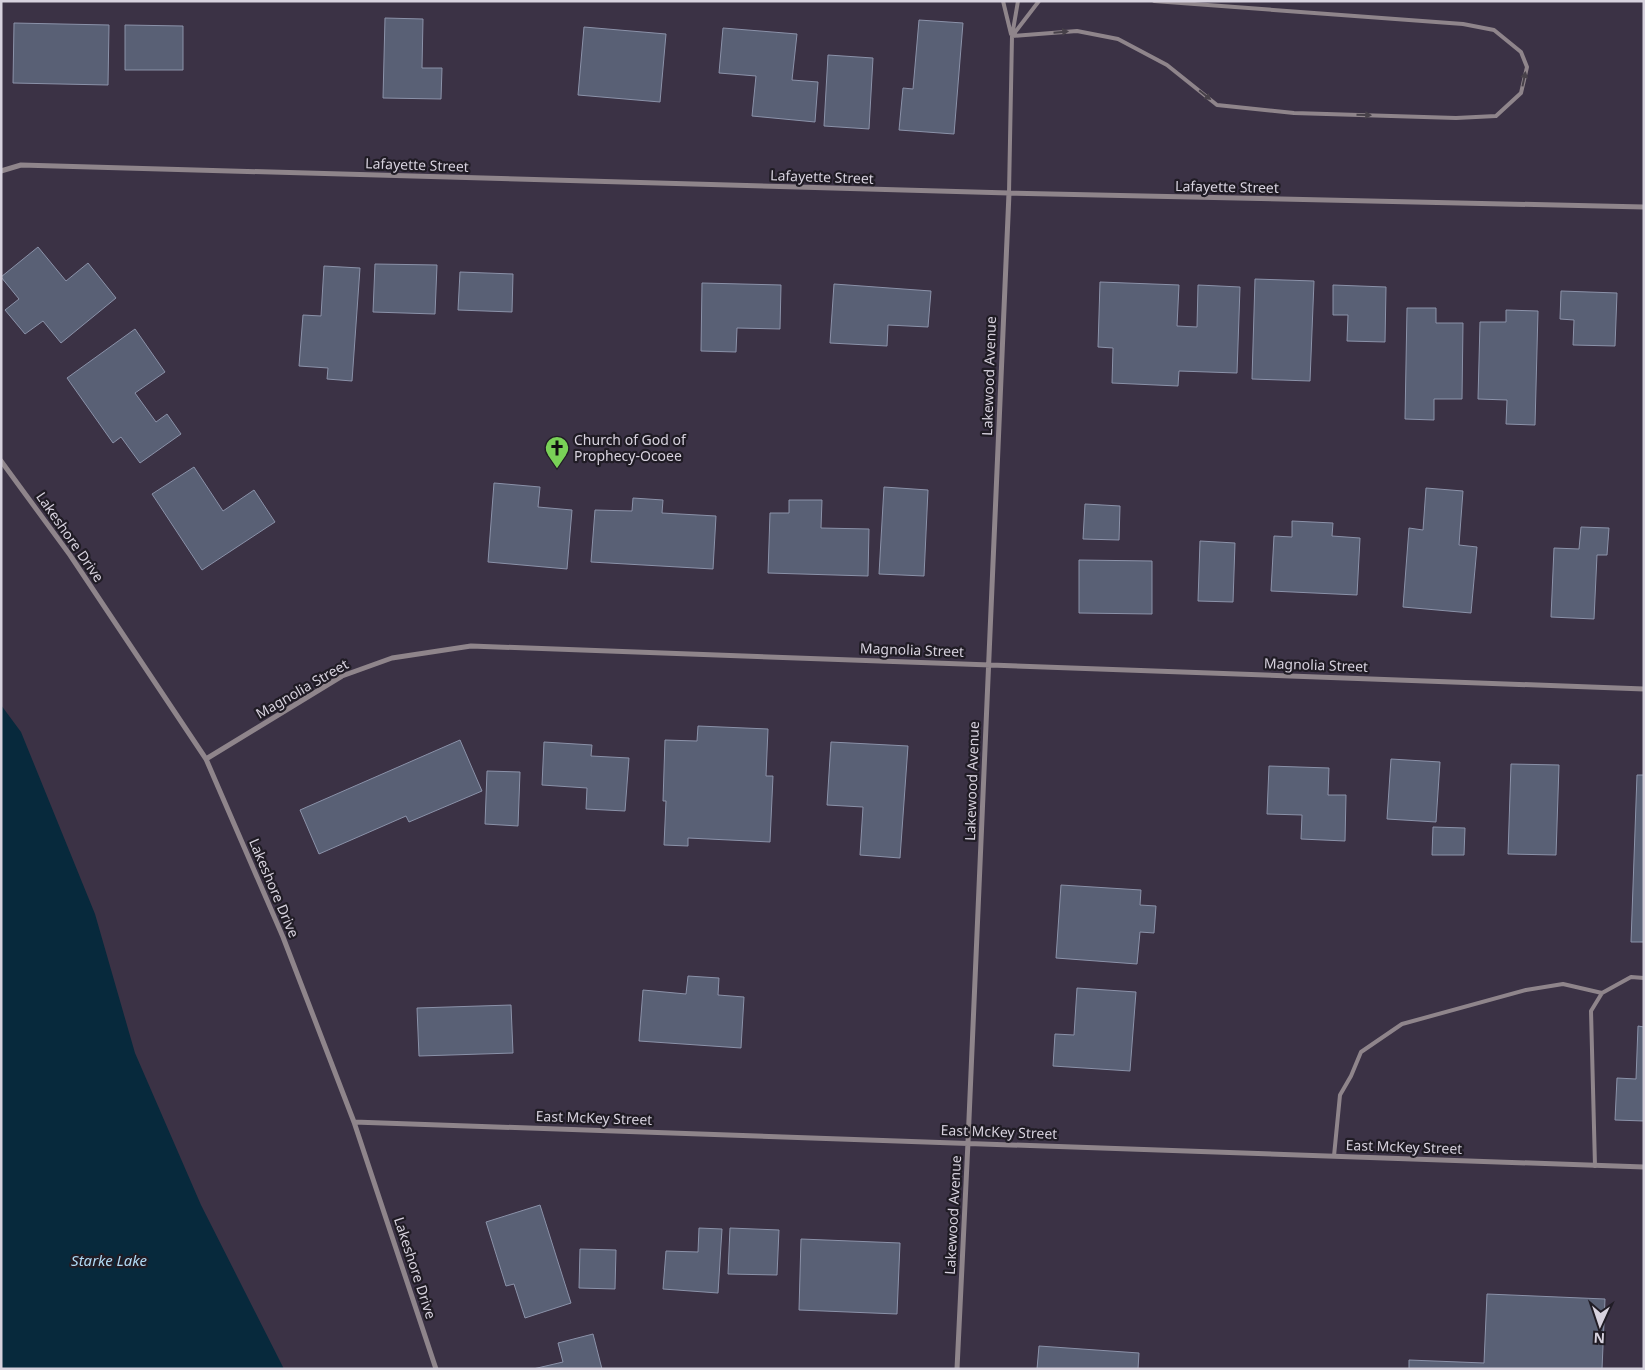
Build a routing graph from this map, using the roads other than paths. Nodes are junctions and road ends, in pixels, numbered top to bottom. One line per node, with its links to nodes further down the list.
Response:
1 (1003, 1): 5 (lane)
2 (1018, 1): 5 (lane)
3 (1039, 1): 5 (lane)
4 (1154, 1): 5 (lane, one-way to 4)
5 (1012, 36): 7 (lane)
6 (1, 172): 7 (street, Lafayette Street)
7 (1009, 193): 8 (street, Lafayette Street); 10 (street, Lakewood Avenue)
8 (1644, 207)
9 (1, 461): 12 (street, Lakeshore Drive)
10 (988, 664): 11 (street, Magnolia Street); 12 (street, Magnolia Street); 16 (street, Lakewood Avenue)
11 (1644, 689)
12 (206, 758): 15 (street, Lakeshore Drive)
13 (1644, 978): 14 (lane)
14 (1602, 993): 17 (lane); 18 (lane)
15 (354, 1122): 16 (street, East McKey Street); 20 (street, Lakeshore Drive)
16 (968, 1142): 17 (street, East McKey Street); 21 (street, Lakewood Avenue)
17 (1334, 1156): 18 (street, East McKey Street)
18 (1595, 1166): 19 (street, East McKey Street)
19 (1644, 1167)
20 (436, 1369)
21 (956, 1369)

